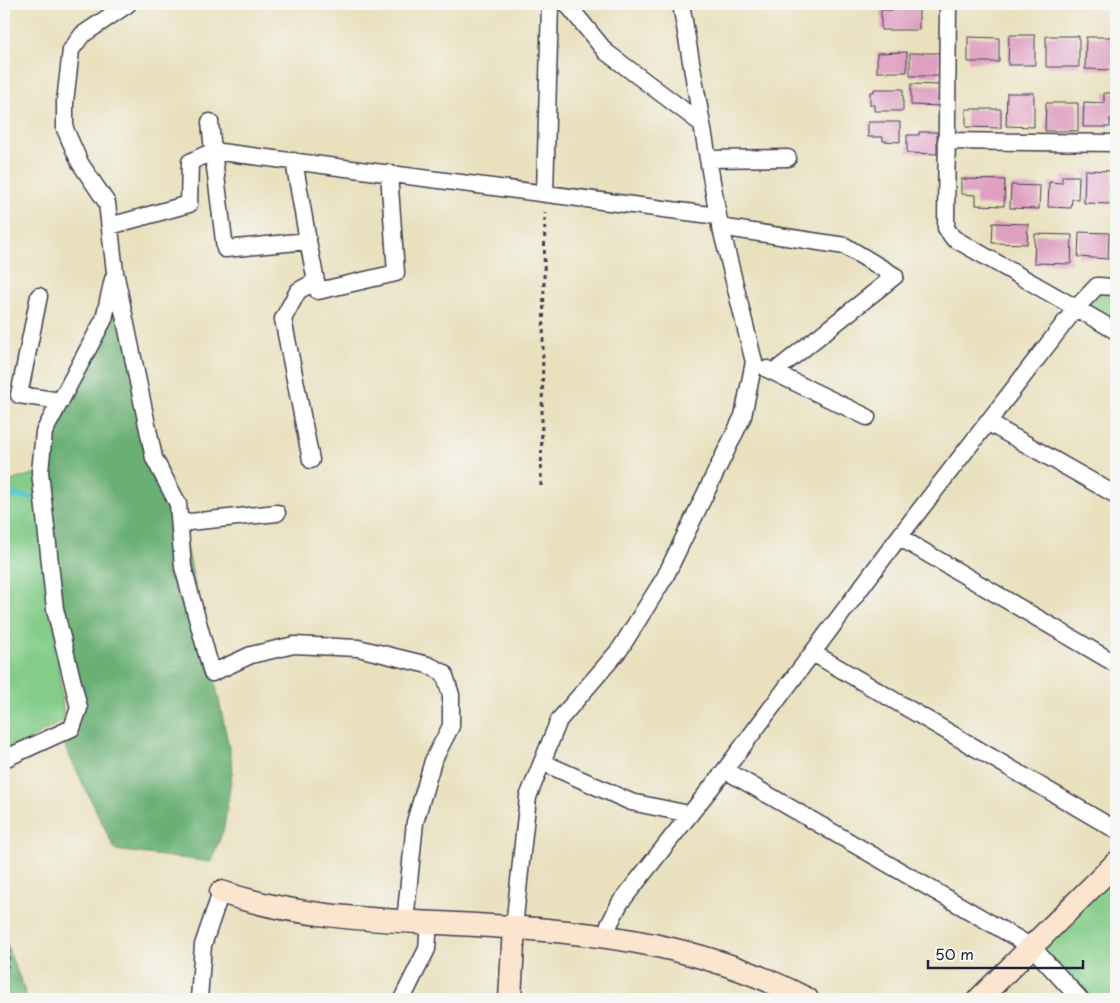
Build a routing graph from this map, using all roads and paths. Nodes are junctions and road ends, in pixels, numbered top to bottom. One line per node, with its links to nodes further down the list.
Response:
1 (128, 4): 17 (street)
2 (550, 4): 15 (street)
3 (567, 4): 7 (street)
4 (681, 4): 7 (street)
5 (948, 4): 8 (street)
6 (210, 122): 10 (street)
7 (702, 124): 12 (street)
8 (946, 141): 9 (street); 23 (street)
9 (1116, 143)
10 (213, 151): 13 (street); 17 (street); 18 (street)
11 (788, 158): 12 (street)
12 (708, 159): 16 (street)
13 (294, 161): 14 (street); 18 (street)
14 (389, 173): 15 (street); 20 (street)
15 (545, 194): 16 (street); 31 (path)
16 (719, 222): 25 (street); 26 (street)
17 (110, 226): 19 (street)
18 (308, 241): 20 (street)
19 (115, 272): 27 (street); 34 (street)
20 (316, 282): 30 (street)
21 (1116, 287): 23 (street)
22 (39, 296): 27 (street)
23 (1076, 308): 24 (street); 29 (street)
24 (1116, 331)
25 (754, 362): 26 (street); 39 (street)
26 (774, 372): 28 (street)
27 (60, 401): 38 (street)
28 (867, 417)
29 (987, 422): 32 (street); 35 (street)
30 (311, 460)
31 (541, 486)
32 (1116, 495)
33 (277, 513): 34 (street)
34 (180, 522): 45 (street)
35 (899, 537): 36 (street); 37 (street)
36 (813, 653): 40 (street); 42 (street)
37 (1116, 664)
38 (4, 760)
39 (542, 762): 41 (street); 48 (street)
40 (725, 770): 41 (street); 50 (street)
41 (689, 814): 49 (street)
42 (1116, 830)
43 (1116, 863): 50 (street)
44 (221, 892): 45 (street); 52 (street)
45 (405, 922): 46 (street)
46 (429, 923): 48 (street); 53 (street)
47 (4, 925): 51 (path)
48 (514, 927): 49 (street); 54 (street)
49 (604, 935): 55 (street)
50 (1032, 947): 56 (street); 57 (street)
51 (4, 987)
52 (199, 999)
53 (402, 999)
54 (510, 999)
55 (807, 999)
56 (979, 999)
57 (1080, 999)

